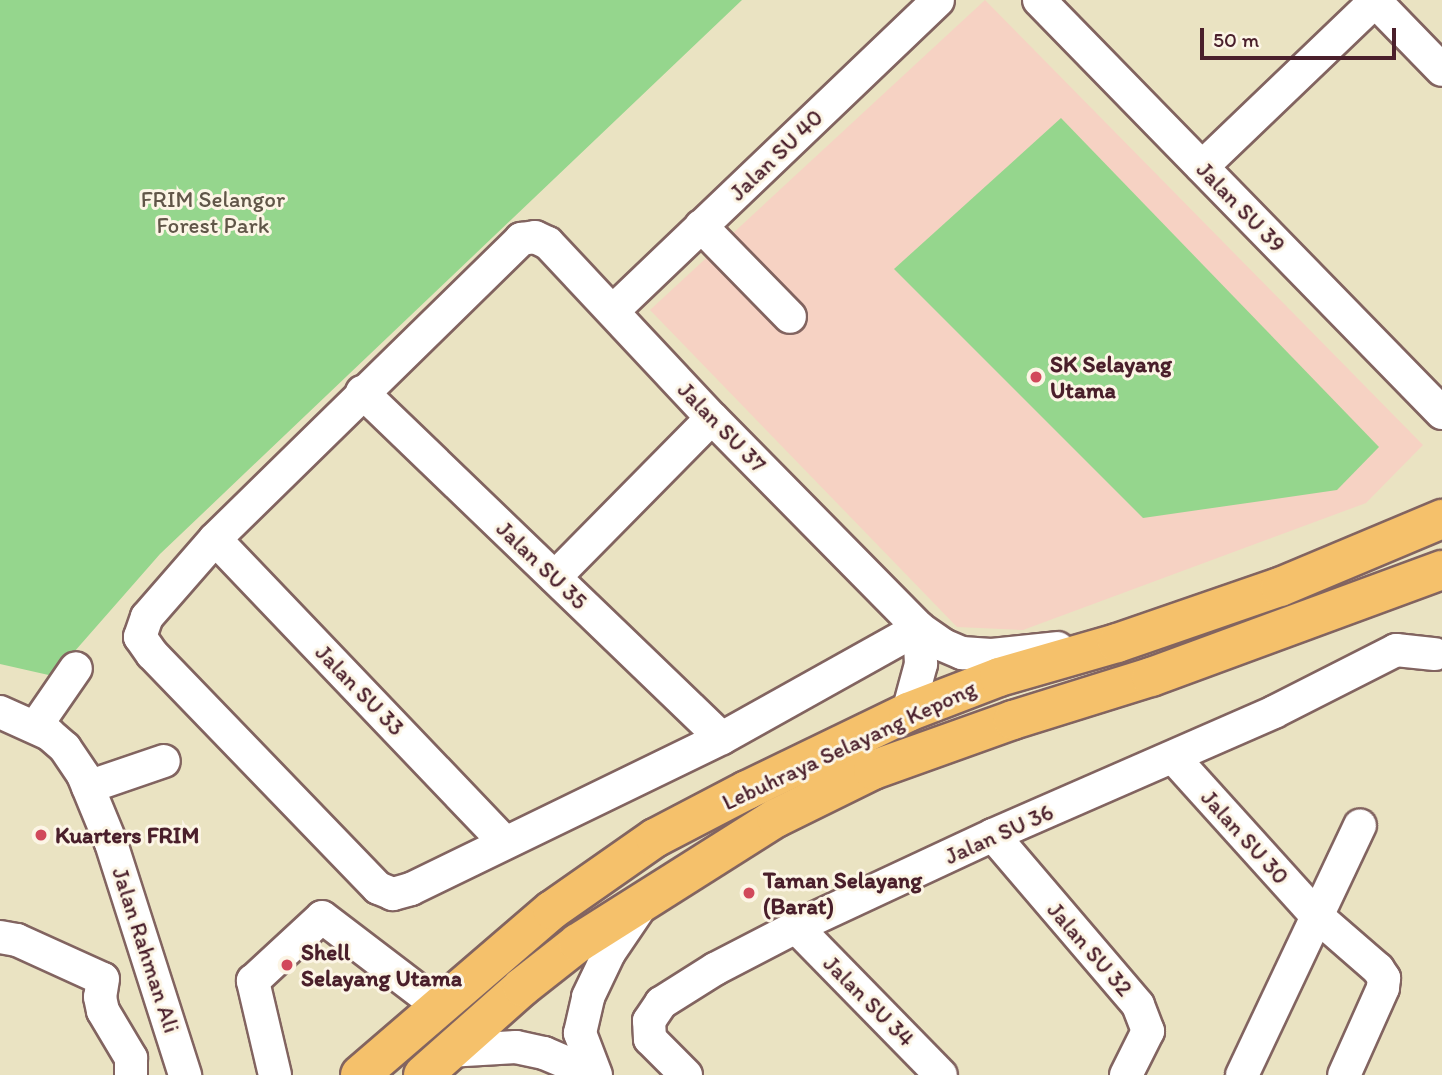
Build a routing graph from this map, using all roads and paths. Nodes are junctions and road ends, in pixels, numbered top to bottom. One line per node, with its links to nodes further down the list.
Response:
1 (938, 0): 6 (street, Jalan SU 40)
2 (1039, 0): 5 (street, Jalan SU 39)
3 (1376, 0): 4 (street); 5 (street)
4 (1442, 70)
5 (1202, 167): 10 (street, Jalan SU 39)
6 (701, 226): 7 (street, Jalan SU 40); 8 (street)
7 (614, 310): 9 (street, Jalan SU 37); 11 (street, Jalan SU 37)
8 (790, 317)
9 (362, 392): 14 (street); 17 (street, Jalan SU 35)
10 (1442, 413)
11 (712, 418): 17 (street); 18 (street, Jalan SU 37)
12 (1442, 519): 15 (main road, Lebuhraya Selayang Kepong)
13 (1442, 533): 15 (main road)
14 (215, 539): 31 (street, Jalan SU 33); 31 (street)
15 (1325, 568): 19 (main road, Lebuhraya Selayang Kepong)
16 (1442, 570): 32 (main road, Lebuhraya Selayang Kepong)
17 (555, 577): 25 (street, Jalan SU 35)
18 (919, 628): 19 (street, Jalan SU 37); 23 (street); 25 (street)
19 (1117, 643): 23 (main road, Lebuhraya Selayang Kepong)
20 (1435, 654): 26 (street, Jalan SU 36)
21 (76, 668): 24 (street)
22 (0, 712): 24 (street, Jalan Rahman Ali)
23 (908, 712): 38 (main road, Lebuhraya Selayang Kepong)
24 (36, 726): 28 (street, Jalan Rahman Ali)
25 (722, 738): 31 (street)
26 (1174, 758): 30 (street, Jalan SU 36); 33 (street, Jalan SU 30)
27 (164, 761): 28 (street)
28 (88, 787): 37 (street, Jalan Rahman Ali)
29 (1360, 825): 33 (street)
30 (993, 835): 34 (street, Jalan SU 36); 48 (street, Jalan SU 32)
31 (504, 841)
32 (648, 896): 39 (main road, Lebuhraya Selayang Kepong); 46 (street)
33 (1317, 916): 49 (street); 50 (street, Jalan SU 30)
34 (796, 927): 40 (street, Jalan SU 34); 47 (street, Jalan SU 36)
35 (0, 937): 36 (street)
36 (103, 979): 37 (street); 41 (street)
37 (158, 987): 42 (street, Jalan Rahman Ali)
38 (440, 1007): 43 (street); 44 (main road, Lebuhraya Selayang Kepong)
39 (436, 1063): 45 (street)
40 (925, 1070)
41 (131, 1075)
42 (185, 1075)
43 (275, 1075)
44 (360, 1075)
45 (586, 1075)
46 (596, 1075)
47 (686, 1075)
48 (1126, 1075)
49 (1242, 1075)
50 (1344, 1075)

